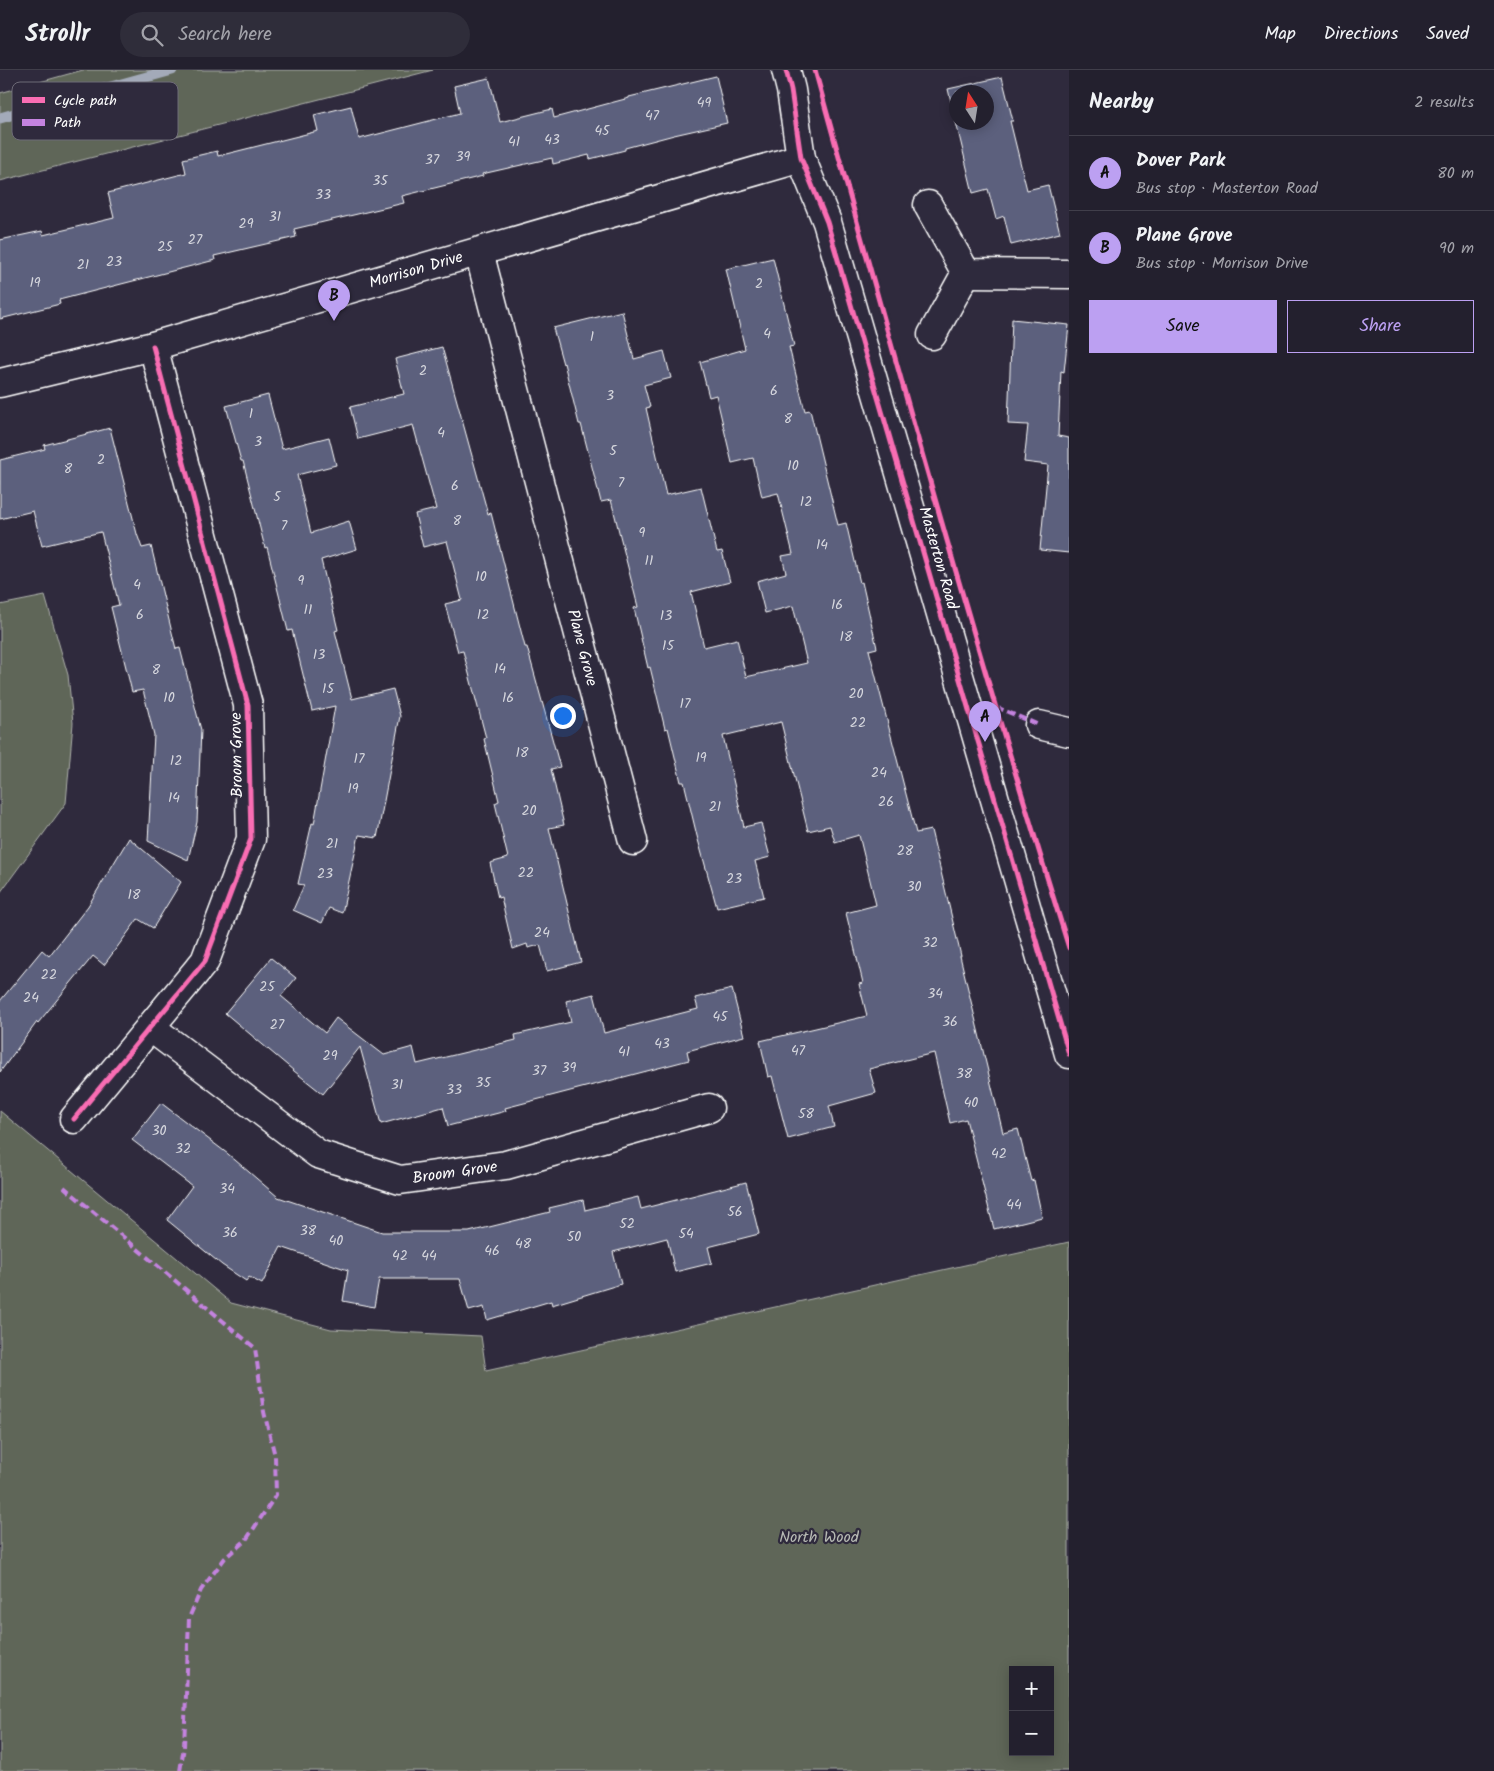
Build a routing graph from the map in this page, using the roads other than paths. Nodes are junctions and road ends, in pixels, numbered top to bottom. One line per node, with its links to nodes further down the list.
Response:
1 (786, 70): 2 (street, Masterton Road)
2 (801, 158): 4 (street, Morrison Drive); 14 (street, Masterton Road)
3 (928, 205): 5 (street)
4 (479, 252): 8 (street, Morrison Drive); 12 (street, Plane Grove)
5 (966, 273): 6 (street); 7 (street)
6 (1069, 274)
7 (932, 335)
8 (153, 346): 9 (street, Morrison Drive); 13 (street, Broom Grove)
9 (0, 383)
10 (1039, 725): 11 (street)
11 (1069, 732)
12 (633, 841)
13 (150, 1027): 15 (street, Broom Grove); 16 (street, Broom Grove)
14 (1069, 1054)
15 (709, 1108)
16 (74, 1119)

